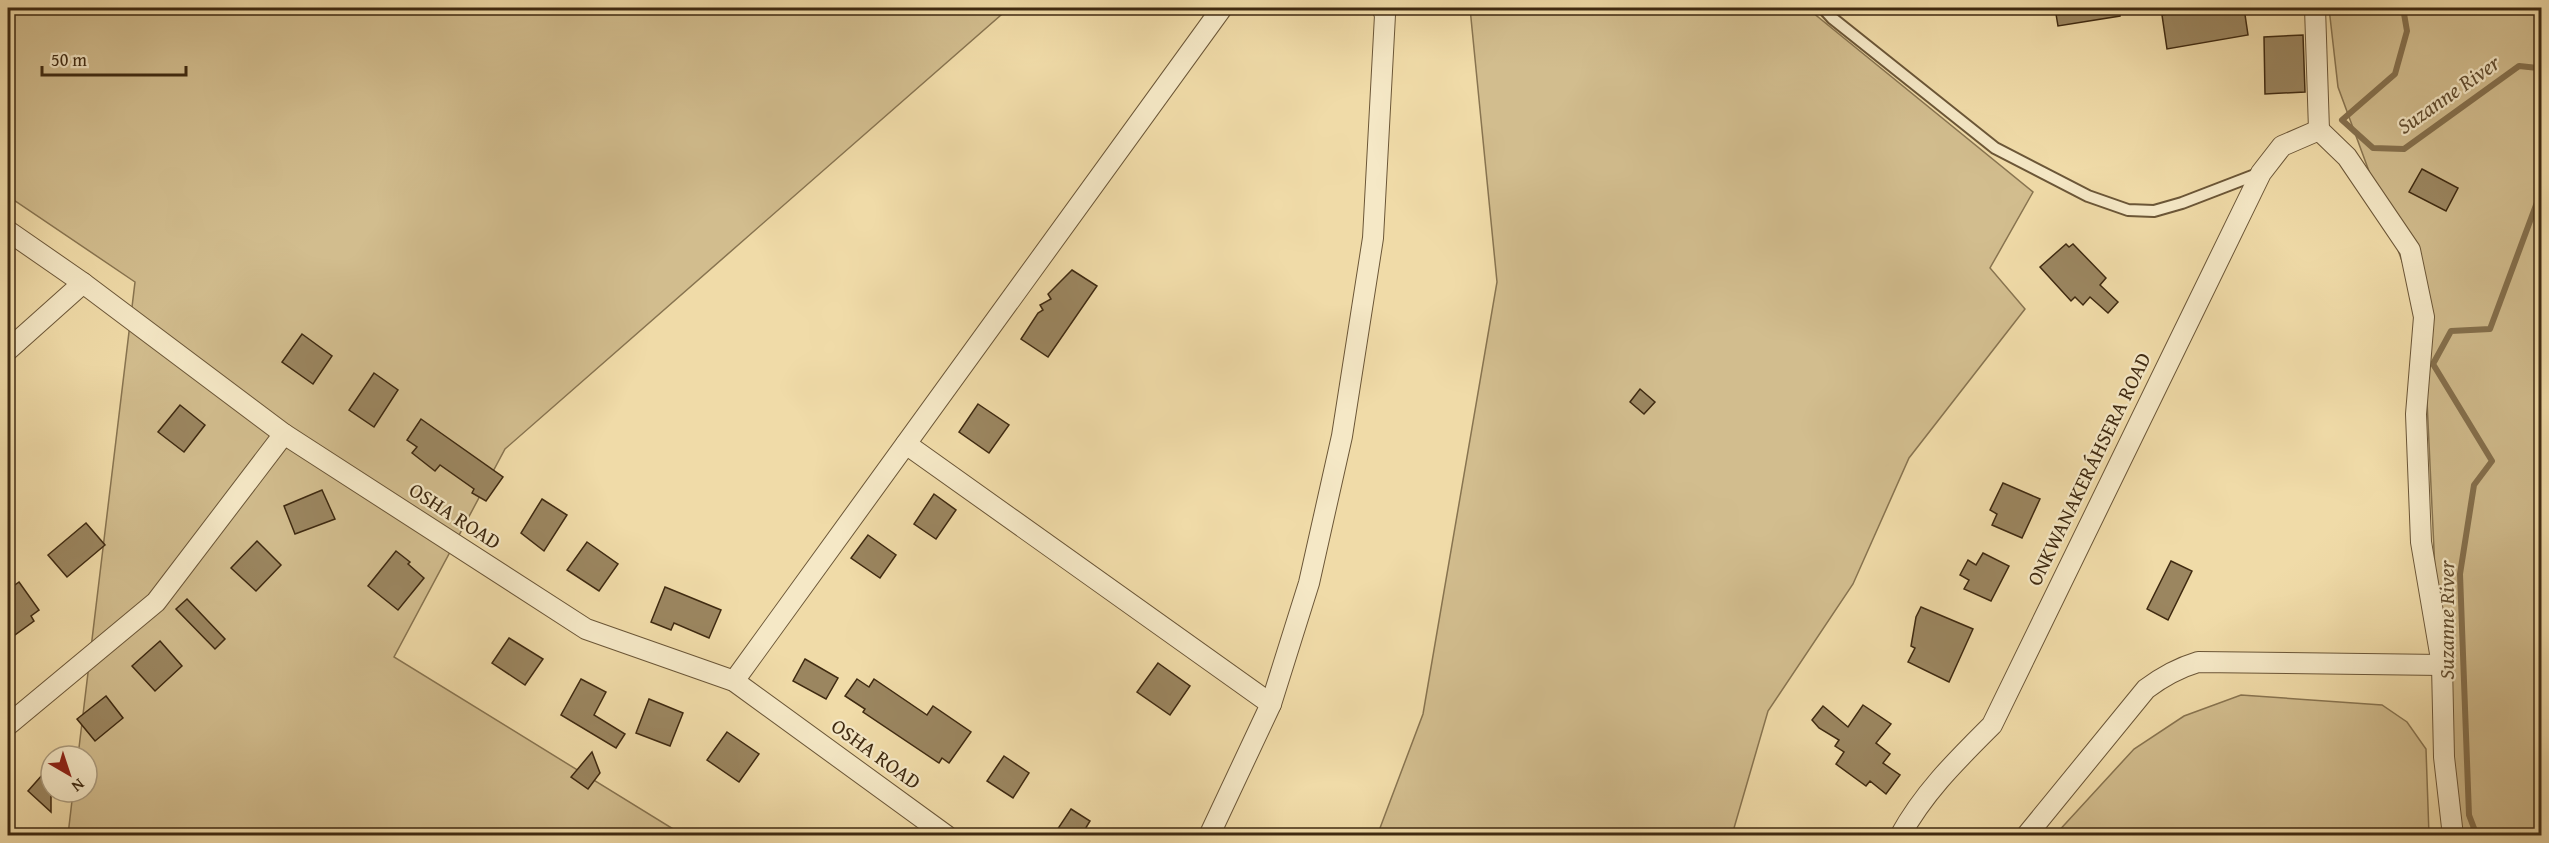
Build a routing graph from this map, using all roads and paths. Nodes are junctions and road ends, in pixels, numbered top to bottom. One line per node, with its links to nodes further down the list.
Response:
1 (1222, 8): 11 (street)
2 (1382, 8): 14 (street)
3 (1823, 8): 6 (lane)
4 (2315, 8): 5 (street)
5 (2319, 130): 6 (street, ONKWANAKERÁHSERA ROAD); 12 (street)
6 (2260, 172): 18 (street, ONKWANAKERÁHSERA ROAD)
7 (8, 231): 8 (street, OSHA ROAD)
8 (83, 283): 9 (street); 10 (street, OSHA ROAD)
9 (8, 350)
10 (284, 434): 13 (street, OSHA ROAD); 15 (street)
11 (906, 444): 13 (street); 14 (street)
12 (2442, 665): 19 (street); 20 (street)
13 (734, 681): 16 (street, OSHA ROAD)
14 (1271, 704): 17 (street)
15 (8, 725)
16 (947, 836)
17 (1209, 836)
18 (1900, 836)
19 (2026, 836)
20 (2453, 836)

